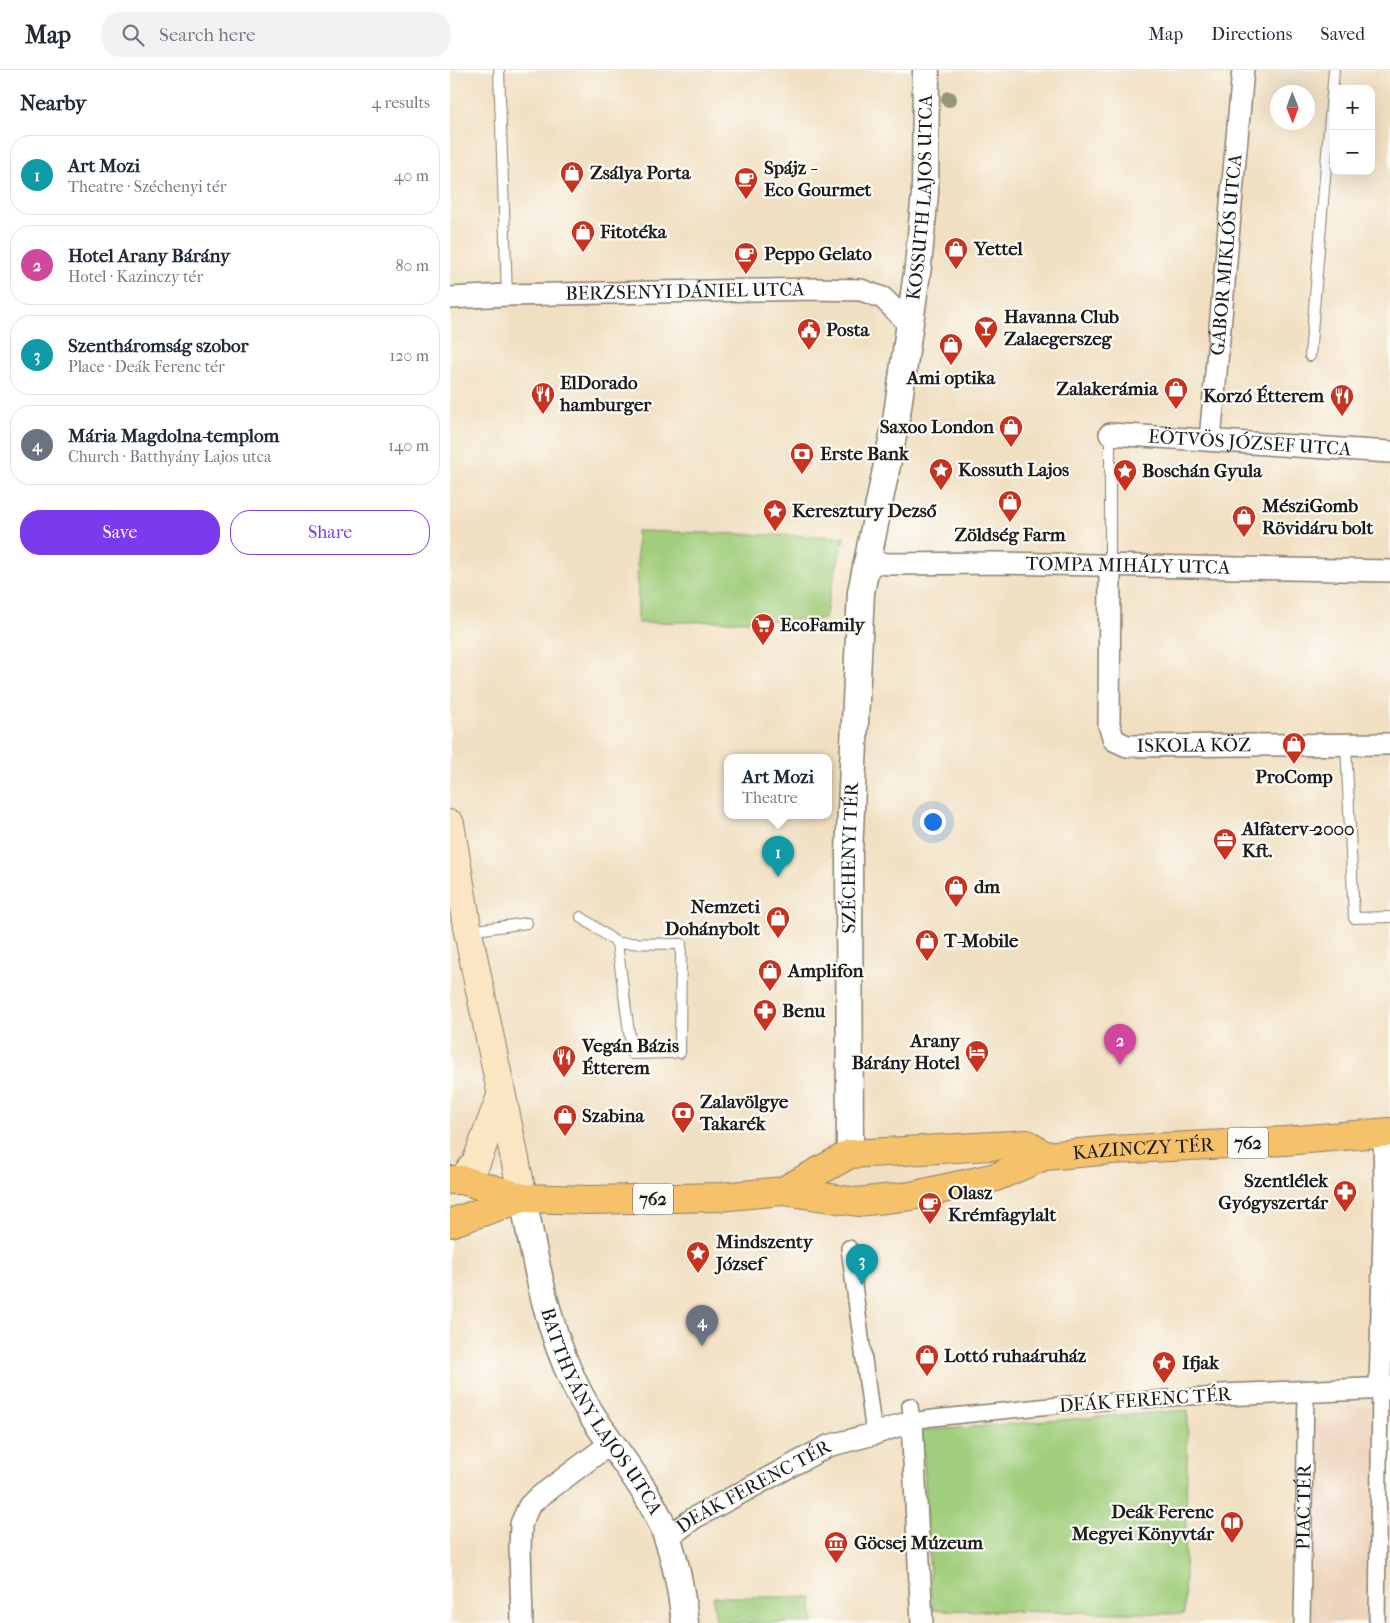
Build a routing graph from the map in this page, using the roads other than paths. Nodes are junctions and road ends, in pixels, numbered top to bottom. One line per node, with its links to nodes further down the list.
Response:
1 (499, 70): 5 (lane)
2 (926, 70): 7 (street, KOSSUTH LAJOS UTCA)
3 (1242, 70): 10 (street, GÁBOR MIKLÓS UTCA)
4 (1334, 70): 8 (lane)
5 (507, 295): 6 (street, BERZSENYI DÁNIEL UTCA); 7 (street, BERZSENYI DÁNIEL UTCA)
6 (450, 298)
7 (909, 324): 12 (street, KOSSUTH LAJOS UTCA)
8 (1310, 356)
9 (1110, 434): 10 (street, EÖTVÖS JÓZSEF UTCA); 13 (lane)
10 (1210, 440): 11 (street, EÖTVÖS JÓZSEF UTCA)
11 (1390, 452)
12 (867, 562): 13 (street, TOMPA MIHÁLY UTCA); 25 (street, SZÉCHENYI TÉR)
13 (1110, 566): 14 (street, TOMPA MIHÁLY UTCA); 15 (street, ISKOLA KÖZ)
14 (1390, 571)
15 (1346, 744): 16 (street, ISKOLA KÖZ); 19 (lane)
16 (1390, 744)
17 (450, 824): 21 (main road)
18 (581, 917): 22 (lane)
19 (1390, 917)
20 (526, 923): 21 (lane)
21 (468, 932): 23 (main road)
22 (617, 943): 22 (lane)
23 (502, 1096): 27 (main road); 29 (main road)
24 (1387, 1132): 26 (main road, KAZINCZY TÉR / 762); 32 (street)
25 (850, 1154): 26 (main road, KAZINCZY TÉR); 28 (main road, KAZINCZY TÉR)
26 (1045, 1156): 28 (main road, KAZINCZY TÉR / 762)
27 (456, 1180): 29 (main road, 762)
28 (784, 1191): 29 (main road, KAZINCZY TÉR / 762)
29 (523, 1198): 30 (main road, 762); 37 (street, BATTHYÁNY LAJOS UTCA)
30 (450, 1223)
31 (849, 1248): 36 (street)
32 (1385, 1388): 33 (street, DEÁK FERENC TÉR); 43 (street)
33 (1306, 1391): 34 (street, DEÁK FERENC TÉR); 42 (street, PIAC TÉR)
34 (1221, 1395): 35 (street, DEÁK FERENC TÉR)
35 (911, 1414): 36 (street, DEÁK FERENC TÉR); 41 (street)
36 (874, 1434): 38 (street, DEÁK FERENC TÉR)
37 (611, 1443): 38 (street, BATTHYÁNY LAJOS UTCA); 39 (street)
38 (667, 1538): 40 (street, BATTHYÁNY LAJOS UTCA)
39 (522, 1623)
40 (685, 1623)
41 (922, 1623)
42 (1302, 1623)
43 (1377, 1623)

